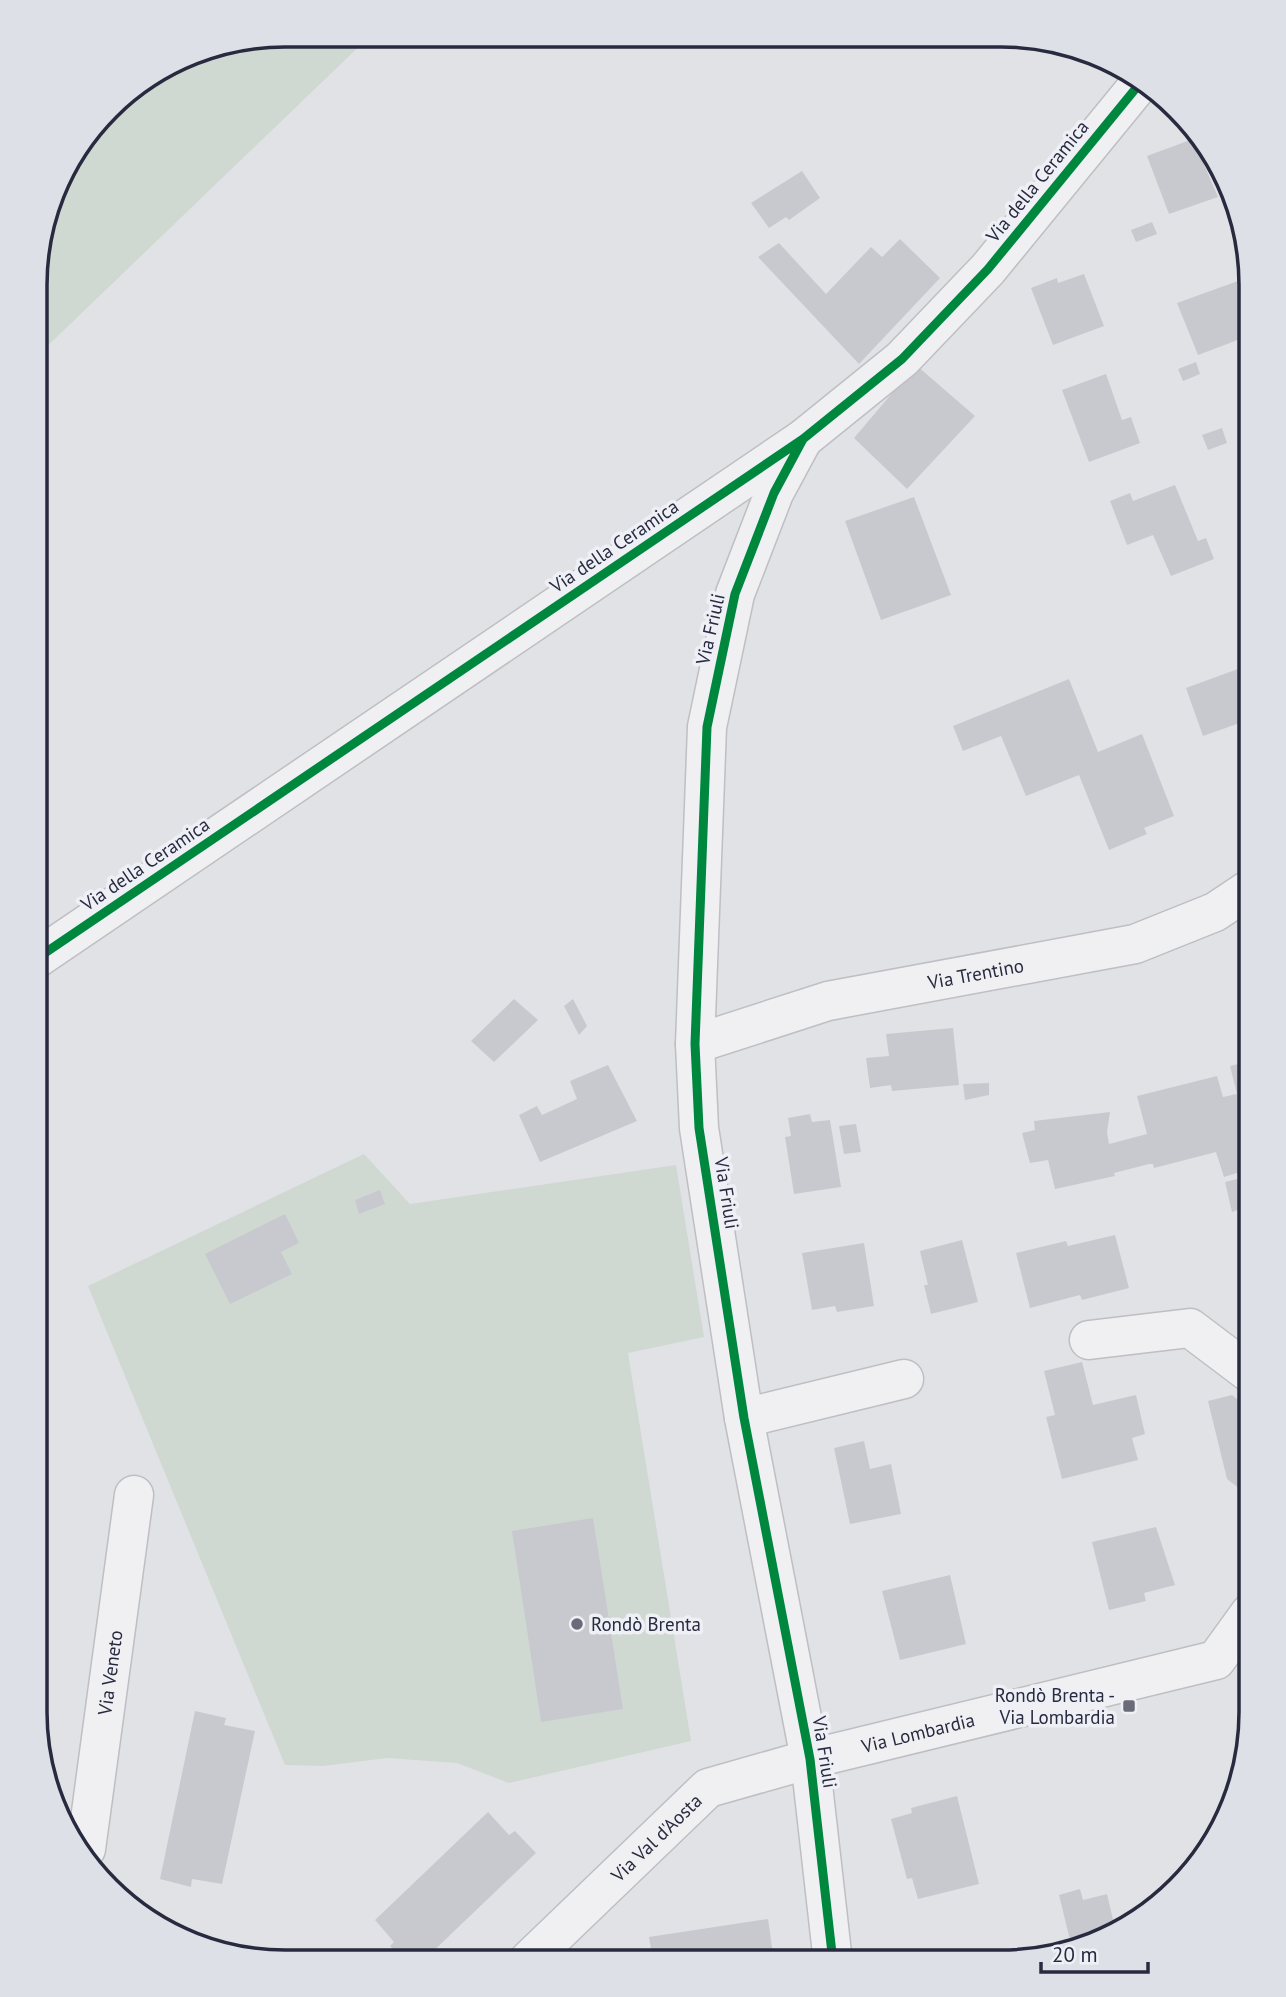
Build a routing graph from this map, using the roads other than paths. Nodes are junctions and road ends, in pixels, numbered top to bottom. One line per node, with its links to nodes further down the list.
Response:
1 (1135, 89): 2 (street, Via della Ceramica)
2 (803, 439): 4 (street, Via della Ceramica); 5 (street, Via Friuli)
3 (1239, 896): 5 (street, Via Trentino)
4 (47, 952)
5 (695, 1044): 9 (street, Via Friuli)
6 (1089, 1340): 7 (street)
7 (1238, 1364)
8 (904, 1379): 9 (street)
9 (744, 1418): 12 (street, Via Friuli)
10 (134, 1495): 13 (street, Via Veneto)
11 (1233, 1664): 12 (street, Via Lombardia)
12 (810, 1759): 14 (street, Via Val d'Aosta); 15 (street, Via Friuli)
13 (87, 1843)
14 (539, 1950)
15 (832, 1950)

